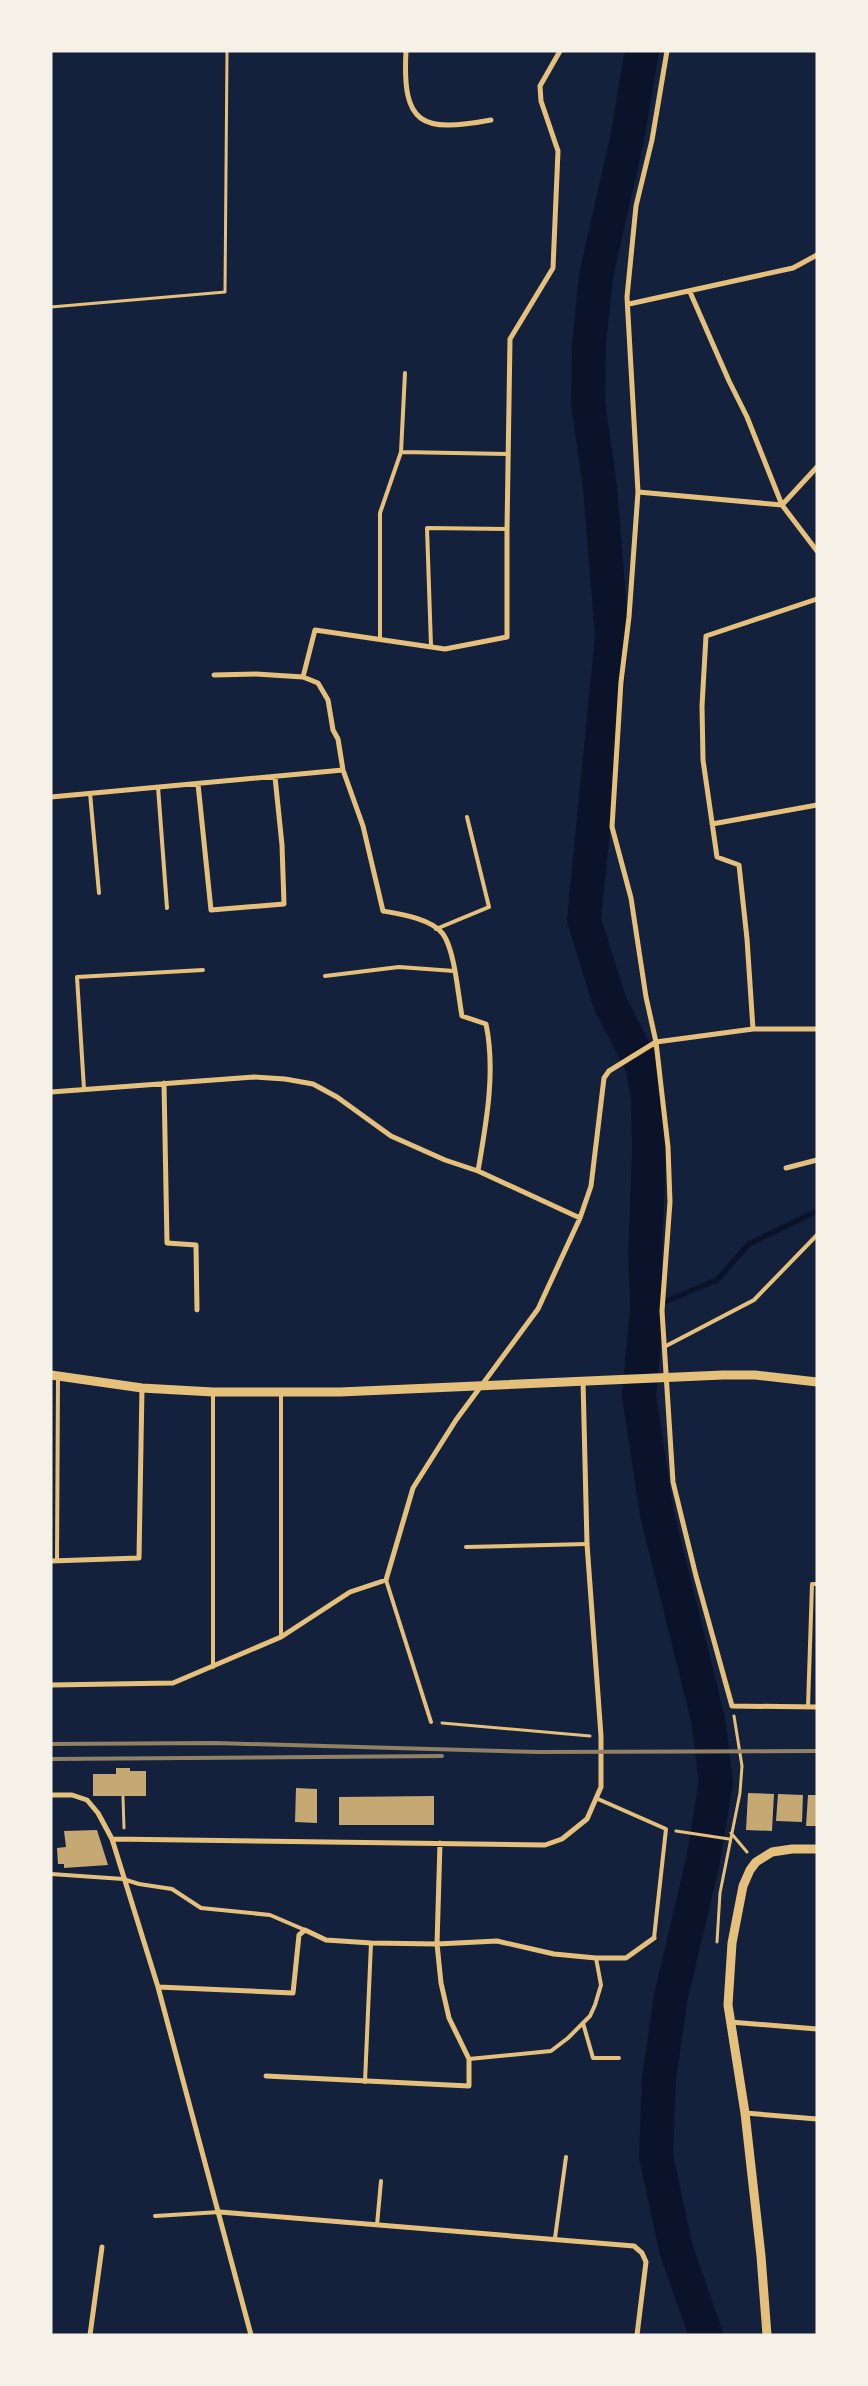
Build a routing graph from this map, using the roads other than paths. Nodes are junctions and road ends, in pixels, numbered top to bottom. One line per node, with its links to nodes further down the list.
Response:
1 (406, 51): 4 (street)
2 (560, 51): 10 (street)
3 (667, 51): 7 (street)
4 (490, 120)
5 (817, 255): 6 (street)
6 (690, 292): 7 (street); 13 (street)
7 (629, 304): 12 (street)
8 (405, 373): 9 (lane)
9 (401, 452): 10 (lane); 17 (lane)
10 (507, 454): 14 (street)
11 (817, 467): 13 (street)
12 (638, 492): 13 (street); 38 (street)
13 (782, 505): 15 (street)
14 (507, 529): 18 (street); 18 (lane)
15 (817, 551)
16 (817, 599): 29 (street)
17 (380, 639): 18 (street); 20 (street)
18 (431, 646)
19 (214, 675): 20 (street)
20 (304, 678): 21 (street)
21 (344, 770): 22 (street); 32 (street)
22 (275, 776): 23 (street); 23 (street)
23 (198, 784): 24 (street)
24 (158, 787): 25 (street); 31 (lane)
25 (90, 793): 26 (street); 30 (lane)
26 (51, 797)
27 (817, 805): 29 (street)
28 (466, 817): 32 (lane)
29 (712, 824): 36 (street)
30 (99, 893)
31 (167, 908)
32 (436, 929): 34 (street)
33 (203, 970): 40 (lane)
34 (454, 971): 35 (lane); 44 (street)
35 (325, 976)
36 (753, 1029): 37 (street); 38 (street)
37 (817, 1029)
38 (656, 1042): 45 (street); 48 (street)
39 (164, 1083): 40 (street); 44 (street); 47 (street)
40 (84, 1089): 41 (street)
41 (51, 1092)
42 (817, 1160): 43 (street)
43 (786, 1168)
44 (478, 1171): 45 (street)
45 (580, 1218): 53 (street)
46 (817, 1235): 48 (lane)
47 (197, 1310)
48 (664, 1347): 50 (street)
49 (55, 1376): 54 (street); 59 (lane)
50 (666, 1378): 51 (street); 52 (street); 65 (street)
51 (583, 1380): 53 (street); 57 (street)
52 (817, 1382)
53 (482, 1385): 56 (street); 60 (street)
54 (142, 1388): 55 (street); 59 (street)
55 (213, 1392): 56 (street); 63 (lane)
56 (281, 1392): 62 (lane)
57 (588, 1544): 58 (lane); 69 (street)
58 (466, 1547)
59 (54, 1560)
60 (386, 1580): 62 (street); 67 (lane)
61 (817, 1584): 65 (lane)
62 (281, 1637): 63 (street)
63 (213, 1668): 64 (street)
64 (51, 1686)
65 (808, 1707): 66 (street)
66 (817, 1707)
67 (431, 1722)
68 (51, 1795): 70 (street)
69 (598, 1799): 71 (street); 76 (lane)
70 (112, 1838): 71 (street); 74 (street)
71 (440, 1843): 78 (street)
72 (817, 1849): 81 (street)
73 (51, 1874): 74 (lane)
74 (123, 1879): 75 (lane); 80 (street)
75 (305, 1930): 77 (street); 80 (street)
76 (654, 1938): 79 (street)
77 (372, 1944): 78 (street); 87 (lane)
78 (437, 1944): 79 (street); 85 (street)
79 (596, 1958): 82 (lane)
80 (158, 1987): 92 (street)
81 (730, 2022): 83 (street); 88 (street)
82 (583, 2023): 84 (lane); 85 (lane)
83 (817, 2029)
84 (619, 2058)
85 (469, 2059): 87 (street)
86 (266, 2076): 87 (street)
87 (365, 2082)
88 (745, 2113): 89 (street); 100 (street)
89 (817, 2119)
90 (566, 2156): 95 (lane)
91 (382, 2180): 94 (lane)
92 (220, 2212): 93 (lane); 94 (street); 98 (street)
93 (155, 2216)
94 (377, 2225): 95 (street)
95 (554, 2238): 99 (street)
96 (102, 2247): 97 (street)
97 (90, 2335)
98 (251, 2335)
99 (637, 2335)
100 (767, 2335)

